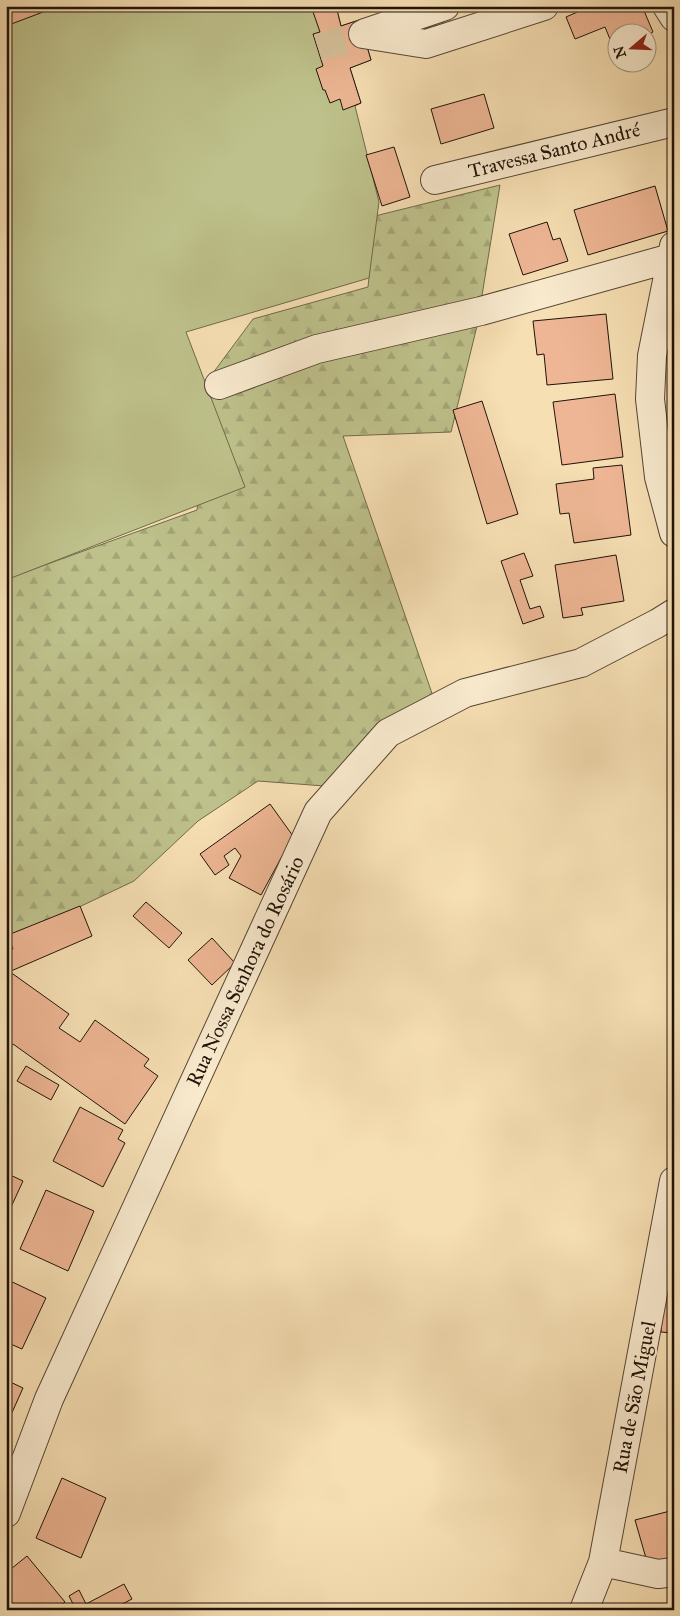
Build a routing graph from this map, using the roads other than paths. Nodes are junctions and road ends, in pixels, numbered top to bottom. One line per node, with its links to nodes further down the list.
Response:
1 (444, 6): 2 (street)
2 (544, 6)
3 (674, 122): 4 (street, Travessa Santo André)
4 (435, 180)
5 (672, 252): 6 (street); 7 (street)
6 (663, 358): 8 (street)
7 (220, 385)
8 (674, 532)
9 (674, 613): 11 (street, Rua Nossa Senhora do Rosário)
10 (674, 1182): 12 (street, Rua de São Miguel)
11 (6, 1514)
12 (603, 1562): 13 (street); 14 (street, Rua de São Miguel)
13 (674, 1572)
14 (584, 1610)

